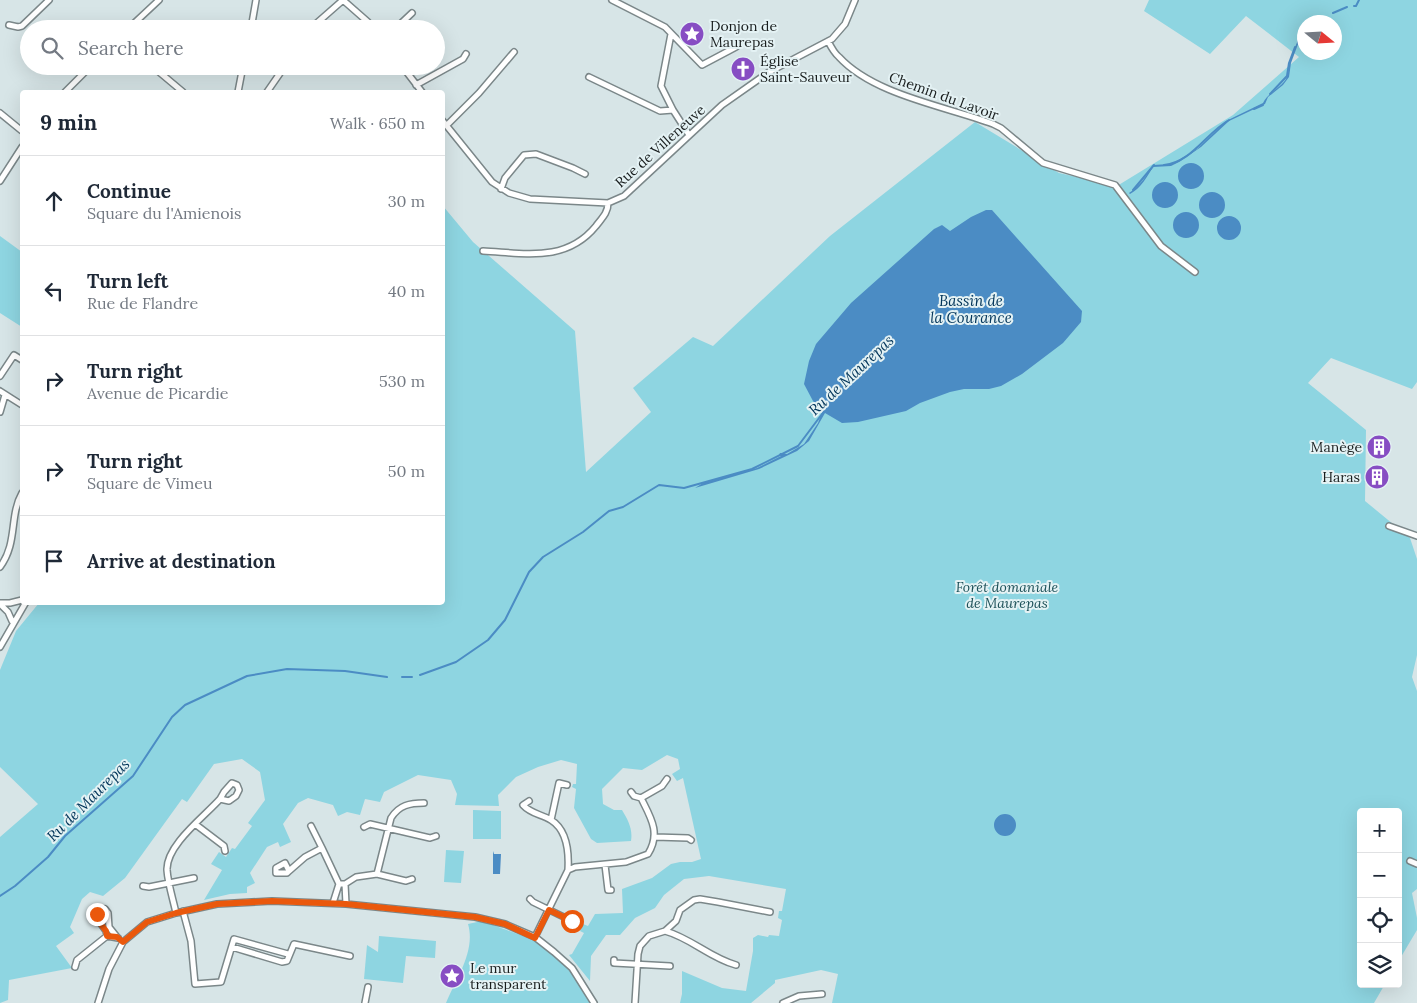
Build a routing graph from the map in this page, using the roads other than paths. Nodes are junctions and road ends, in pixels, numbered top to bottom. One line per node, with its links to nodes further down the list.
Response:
1 (49, 0): 8 (street)
2 (159, 0): 9 (street)
3 (256, 0): 10 (street)
4 (342, 0): 11 (street); 12 (street)
5 (612, 0): 16 (street)
6 (855, 0): 17 (street, Rue de Villeneuve)
7 (412, 13): 13 (street)
8 (28, 20)
9 (138, 20)
10 (253, 20)
11 (320, 20)
12 (366, 20)
13 (405, 20)
14 (9, 25): 15 (street)
15 (20, 26)
16 (671, 34): 18 (street); 35 (street)
17 (828, 41): 40 (street, Rue de Villeneuve); 47 (street, Chemin du Lavoir)
18 (736, 47)
19 (514, 52): 38 (street)
20 (466, 54): 21 (street)
21 (445, 69)
22 (81, 75): 30 (street)
23 (163, 75): 31 (street)
24 (241, 75): 32 (street)
25 (279, 75): 33 (street)
26 (409, 75): 29 (street)
27 (433, 75): 29 (street)
28 (589, 77): 35 (street)
29 (416, 84): 34 (street)
30 (67, 90)
31 (181, 90)
32 (238, 90)
33 (268, 90)
34 (420, 90)
35 (673, 110): 40 (street)
36 (0, 113): 39 (street)
37 (445, 124): 38 (street, Rue de Villeneuve)
38 (447, 126): 44 (street, Rue de Villeneuve)
39 (20, 129)
40 (689, 135): 45 (street, Rue de Villeneuve)
41 (20, 150): 43 (street)
42 (585, 174): 44 (street)
43 (0, 181)
44 (501, 189): 45 (street, Rue de Villeneuve)
45 (608, 203): 46 (street)
46 (483, 251)
47 (1195, 272)
48 (20, 359): 49 (street)
49 (0, 376)
50 (3, 393): 51 (street); 52 (street)
51 (20, 404)
52 (0, 412)
53 (20, 499): 56 (street)
54 (1388, 526): 55 (street)
55 (1417, 536)
56 (0, 567)
57 (20, 602): 58 (street)
58 (0, 604): 60 (street)
59 (22, 605): 60 (street)
60 (14, 622): 61 (street)
61 (0, 647)
62 (667, 779): 65 (street)
63 (567, 785): 69 (street)
64 (631, 792): 65 (street)
65 (641, 798): 75 (street)
66 (220, 799): 70 (street)
67 (529, 801): 69 (street)
68 (424, 803): 73 (street)
69 (551, 820): 82 (street)
70 (195, 824): 78 (street); 87 (street)
71 (311, 826): 77 (street)
72 (364, 827): 73 (street)
73 (389, 828): 74 (street); 84 (street)
74 (436, 836)
75 (655, 837): 76 (street); 81 (street)
76 (691, 840)
77 (322, 848): 83 (street); 88 (street)
78 (226, 851)
79 (1410, 861): 80 (street)
80 (1417, 864)
81 (605, 865): 82 (street); 90 (street)
82 (568, 870): 94 (street)
83 (289, 871)
84 (378, 874): 86 (street); 88 (street)
85 (194, 878): 87 (street)
86 (412, 879)
87 (170, 883): 89 (street); 97 (street)
88 (342, 884): 92 (street); 93 (street)
89 (143, 886)
90 (611, 890)
91 (530, 899): 94 (street)
92 (333, 903): 93 (street); 95 (street)
93 (346, 904): 104 (street)
94 (549, 910): 99 (street); 104 (street)
95 (183, 911): 97 (street); 106 (street)
96 (770, 912): 98 (street)
97 (176, 913): 105 (street)
98 (676, 921): 100 (street); 101 (street)
99 (575, 925)
100 (665, 931): 101 (street); 110 (street)
101 (678, 934): 111 (street)
102 (107, 936): 103 (street); 103 (street); 113 (street)
103 (117, 937): 105 (street)
104 (535, 938): 118 (street)
105 (123, 942): 116 (street)
106 (232, 947): 107 (street); 107 (street)
107 (288, 954): 108 (street)
108 (350, 956)
109 (614, 960): 110 (street)
110 (637, 964): 112 (street); 119 (street)
111 (736, 965)
112 (670, 966)
113 (75, 967)
114 (368, 987): 117 (street)
115 (822, 994): 120 (street)
116 (98, 1003)
117 (366, 1003)
118 (594, 1003)
119 (635, 1003)
120 (783, 1003)

